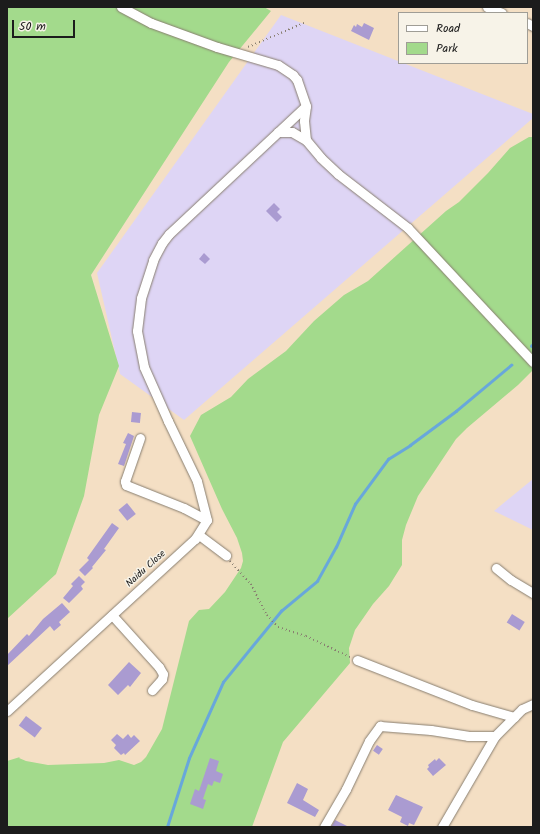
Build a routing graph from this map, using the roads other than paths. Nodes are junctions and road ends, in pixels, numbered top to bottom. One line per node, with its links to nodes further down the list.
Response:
1 (121, 7): 4 (street)
2 (489, 7): 3 (street)
3 (500, 12)
4 (306, 106): 5 (street); 6 (street)
5 (278, 132): 6 (street); 9 (street)
6 (306, 140): 7 (street)
7 (533, 362)
8 (140, 438): 9 (street)
9 (207, 520): 10 (street, Naidu Close)
10 (199, 535): 11 (street); 14 (street, Naidu Close)
11 (226, 555)
12 (496, 568): 13 (street)
13 (533, 593)
14 (112, 615): 16 (street); 18 (street, Naidu Close)
15 (357, 660): 19 (street)
16 (152, 690)
17 (533, 704): 19 (street)
18 (7, 711)
19 (514, 717): 20 (street)
20 (495, 736): 21 (street); 22 (street)
21 (324, 827)
22 (442, 827)

